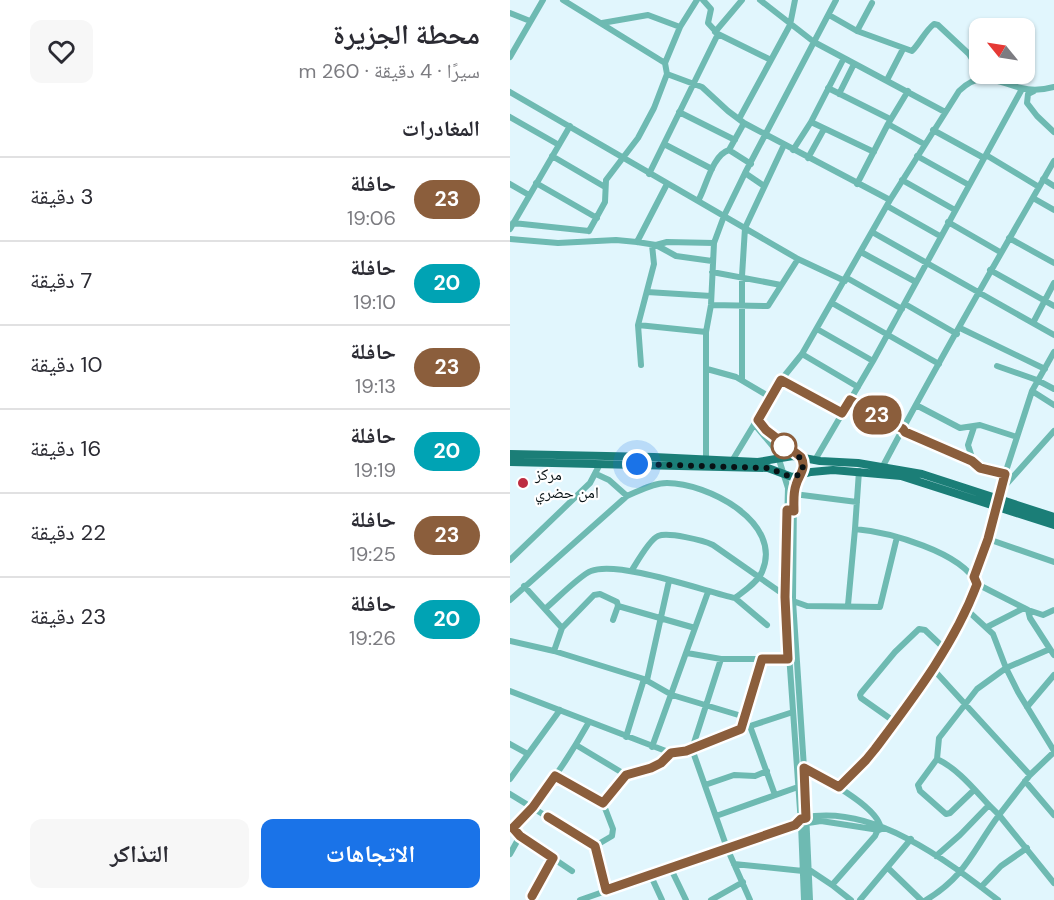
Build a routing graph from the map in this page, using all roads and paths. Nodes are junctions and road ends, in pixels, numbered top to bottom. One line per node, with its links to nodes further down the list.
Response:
1 (543, 0): 12 (street)
2 (563, 0): 13 (street)
3 (697, 0): 15 (street)
4 (703, 0): 17 (street)
5 (742, 0): 17 (street)
6 (760, 0): 14 (street)
7 (795, 0): 14 (street)
8 (836, 0): 11 (street)
9 (872, 3): 16 (street)
10 (510, 13): 12 (street)
11 (829, 15): 16 (street); 18 (street)
12 (531, 21): 20 (street)
13 (601, 23): 15 (street); 24 (street)
14 (790, 25): 18 (street); 23 (street)
15 (680, 27): 24 (street)
16 (857, 31): 19 (street)
17 (717, 33): 23 (street); 28 (street)
18 (814, 42): 22 (street); 48 (street)
19 (903, 49): 21 (street); 27 (street)
20 (511, 54)
21 (969, 54)
22 (844, 58): 25 (street); 32 (street)
23 (771, 60): 41 (street)
24 (665, 63): 26 (street)
25 (854, 64): 27 (street); 37 (street)
26 (666, 74): 28 (street); 61 (street)
27 (887, 80): 36 (street)
28 (693, 83): 38 (street); 41 (street)
29 (969, 83): 39 (street)
30 (1010, 84): 33 (street)
31 (1054, 87): 34 (street)
32 (828, 88): 37 (street); 42 (street)
33 (1022, 89): 34 (street); 59 (street)
34 (1034, 91): 47 (street)
35 (510, 92): 44 (street)
36 (908, 92): 39 (street); 43 (street)
37 (839, 94): 43 (street)
38 (680, 112): 49 (street); 50 (street)
39 (945, 112): 46 (street)
40 (510, 117): 52 (street)
41 (741, 121): 48 (street); 49 (street)
42 (811, 122): 45 (street); 55 (street)
43 (889, 122): 51 (street); 56 (street)
44 (570, 126): 52 (street); 61 (street)
45 (824, 129): 56 (street); 60 (street)
46 (933, 130): 51 (street); 59 (street)
47 (1054, 132)
48 (765, 135): 53 (street); 63 (street)
49 (735, 140): 54 (street)
50 (664, 144): 64 (street); 66 (street)
51 (924, 144): 58 (street)
52 (559, 145): 57 (street)
53 (784, 145): 55 (street); 74 (street)
54 (729, 150): 63 (street); 64 (street)
55 (793, 150): 60 (street)
56 (874, 152): 72 (street)
57 (552, 156): 69 (street); 76 (street)
58 (917, 156): 68 (street); 73 (street)
59 (985, 157): 73 (street); 77 (street)
60 (808, 158): 72 (street)
61 (623, 159): 66 (street); 76 (street)
62 (1054, 161): 67 (street)
63 (751, 164): 65 (street)
64 (712, 169): 80 (street)
65 (745, 173): 74 (street); 84 (street)
66 (649, 174): 71 (street)
67 (1043, 179): 75 (street); 77 (street)
68 (902, 180): 81 (street); 83 (street)
69 (536, 183): 78 (street); 85 (street)
70 (510, 184): 78 (street)
71 (667, 184): 80 (street); 95 (street)
72 (857, 184): 81 (street)
73 (969, 185): 83 (street)
74 (764, 186): 88 (street)
75 (1054, 186)
76 (605, 187): 85 (street)
77 (1039, 187): 79 (street)
78 (529, 195): 87 (street)
79 (1033, 198): 82 (street); 92 (street)
80 (698, 201): 84 (street)
81 (888, 203): 90 (street); 91 (street)
82 (1053, 208)
83 (955, 210): 86 (street)
84 (724, 216): 88 (street); 96 (street)
85 (597, 218): 89 (street)
86 (948, 222): 91 (street); 99 (street)
87 (512, 226): 89 (street)
88 (745, 228): 100 (street); 106 (street)
89 (589, 231): 94 (street)
90 (872, 232): 98 (street); 102 (street)
91 (940, 236): 102 (street)
92 (1009, 238): 99 (street); 103 (street)
93 (510, 239): 94 (street)
94 (594, 241): 95 (street)
95 (637, 242): 97 (street)
96 (714, 243): 97 (street); 101 (street)
97 (654, 245): 101 (street); 111 (street)
98 (861, 252): 107 (street); 108 (street)
99 (1000, 252): 104 (street)
100 (798, 259): 107 (street); 110 (street)
101 (712, 261): 105 (street)
102 (927, 262): 108 (street); 112 (street)
103 (1054, 263)
104 (990, 270): 112 (street); 114 (street)
105 (712, 272): 106 (street); 113 (street)
106 (742, 276): 110 (street); 117 (street)
107 (846, 280): 115 (street); 118 (street)
108 (916, 282): 118 (street)
109 (1054, 283): 114 (street)
110 (781, 285): 117 (street)
111 (646, 292): 113 (street); 121 (street)
112 (977, 292): 120 (street); 123 (street)
113 (711, 296): 116 (street)
114 (1045, 301): 119 (street); 120 (street)
115 (832, 303): 122 (street); 125 (street)
116 (711, 305): 117 (street); 124 (street)
117 (742, 306): 135 (street)
118 (903, 306): 123 (street); 125 (street)
119 (1054, 306)
120 (1033, 323): 126 (street)
121 (638, 325): 124 (street); 131 (street)
122 (817, 329): 128 (street); 129 (street)
123 (958, 331): 130 (street); 134 (street)
124 (706, 332): 133 (street)
125 (887, 334): 129 (street); 130 (street)
126 (1054, 335)
127 (1054, 352): 134 (street)
128 (802, 354): 136 (street); 138 (street)
129 (873, 361): 138 (street)
130 (939, 364): 143 (street)
131 (641, 365)
132 (997, 366): 137 (street)
133 (707, 369): 135 (street); 153 (street)
134 (1045, 369): 137 (street)
135 (742, 380): 141 (street)
136 (781, 380): 141 (street); 145 (street)
137 (1037, 380): 139 (street); 140 (street)
138 (858, 387): 142 (street)
139 (1054, 389)
140 (1032, 391): 144 (street); 150 (street)
141 (770, 397): 146 (street)
142 (850, 400): 145 (street); 148 (street)
143 (916, 405): 147 (street); 148 (street)
144 (1054, 405)
145 (842, 413): 155 (street)
146 (756, 422): 152 (street); 154 (street); 156 (street)
147 (974, 427): 150 (street); 157 (street)
148 (903, 429): 157 (street); 160 (street)
149 (1054, 431): 166 (street)
150 (1017, 437): 164 (street)
151 (510, 454): 153 (main road)
152 (801, 457): 154 (main road); 155 (main road); 165 (street)
153 (706, 459): 156 (main road)
154 (778, 459): 156 (main road); 163 (street)
155 (814, 460): 160 (main road)
156 (732, 461)
157 (972, 461): 164 (street)
158 (510, 462): 159 (main road)
159 (600, 464): 162 (street); 163 (main road)
160 (885, 469): 161 (main road); 170 (main road)
161 (859, 471): 165 (main road); 169 (street)
162 (596, 474): 168 (street); 177 (street)
163 (783, 474): 165 (main road); 171 (street)
164 (1005, 474): 166 (street)
165 (800, 475): 167 (street)
166 (1003, 488): 170 (street)
167 (794, 494): 169 (street); 171 (street)
168 (627, 496): 181 (street); 184 (street)
169 (857, 502): 174 (street)
170 (998, 504): 172 (main road); 173 (main road); 176 (street)
171 (791, 511): 186 (street); 189 (street)
172 (1054, 517)
173 (1054, 525)
174 (855, 529): 175 (street); 190 (street)
175 (897, 537): 180 (street); 190 (street)
176 (988, 539): 178 (street); 180 (street)
177 (510, 560)
178 (1054, 561)
179 (632, 570): 181 (street); 182 (street); 192 (street)
180 (974, 577): 183 (street)
181 (759, 578): 186 (street); 187 (street)
182 (669, 581): 185 (street); 196 (street)
183 (977, 584): 193 (street); 194 (street)
184 (524, 586): 188 (street); 192 (street)
185 (708, 592): 187 (street); 201 (street)
186 (785, 597): 189 (street); 209 (street)
187 (735, 598): 198 (street)
188 (510, 600)
189 (793, 601): 190 (street); 227 (street)
190 (848, 605)
191 (618, 606): 196 (street); 197 (street); 200 (street)
192 (545, 609): 200 (street)
193 (1026, 609): 195 (street); 199 (street); 205 (street)
194 (968, 610): 199 (street); 203 (street)
195 (1054, 610)
196 (662, 619): 201 (street); 213 (street)
197 (613, 620)
198 (767, 625)
199 (987, 627): 210 (street)
200 (562, 628): 204 (street)
201 (695, 628): 206 (street)
202 (510, 641): 204 (street)
203 (945, 649): 211 (street); 223 (street)
204 (554, 651): 213 (street)
205 (1052, 652): 210 (street)
206 (687, 653): 207 (street); 215 (street)
207 (721, 659): 208 (street); 217 (street)
208 (762, 659): 209 (street); 221 (street)
209 (788, 659): 220 (street)
210 (1006, 668): 216 (street); 218 (street)
211 (933, 669): 216 (street); 223 (street)
212 (1054, 675): 218 (street)
213 (645, 679): 215 (street); 226 (street)
214 (510, 691): 219 (street)
215 (672, 695): 217 (street); 230 (street)
216 (966, 703): 235 (street); 239 (street)
217 (706, 706): 221 (street); 231 (street)
218 (1027, 707): 232 (street)
219 (560, 710): 222 (street); 234 (street)
220 (793, 712): 224 (street); 227 (street)
221 (745, 717): 225 (street)
222 (590, 722): 226 (street); 229 (street)
223 (895, 722): 245 (street)
224 (750, 726): 225 (street); 237 (street)
225 (741, 729): 231 (street)
226 (626, 736): 230 (street)
227 (799, 740): 236 (street); 244 (street)
228 (510, 744): 234 (street)
229 (576, 745): 238 (street); 240 (street)
230 (652, 747): 233 (street)
231 (692, 749): 233 (street); 243 (street)
232 (1054, 751): 239 (street)
233 (671, 753): 238 (street)
234 (528, 754): 241 (street)
235 (937, 759): 246 (street); 246 (street)
236 (804, 768): 245 (street); 255 (street)
237 (767, 771): 243 (street); 248 (street)
238 (626, 775): 249 (street)
239 (1030, 775): 242 (street)
240 (555, 776): 249 (street); 251 (street)
241 (510, 779)
242 (1025, 781): 252 (street); 253 (street)
243 (705, 784): 254 (street)
244 (798, 787): 248 (street); 255 (street)
245 (839, 787): 256 (street)
246 (974, 790): 250 (street)
247 (510, 794): 251 (street)
248 (775, 795): 254 (street)
249 (603, 803): 260 (street)
250 (988, 805): 252 (street); 264 (street)
251 (533, 807): 257 (street); 260 (street)
252 (999, 815): 262 (street); 271 (street)
253 (1054, 815)
254 (716, 816): 261 (street)
255 (802, 822): 256 (street); 261 (street); 269 (street)
256 (881, 828): 259 (street); 275 (street)
257 (512, 830): 258 (street)
258 (520, 836): 263 (street); 265 (street)
259 (910, 839): 264 (street); 268 (street)
260 (595, 846): 277 (street)
261 (728, 848): 266 (street); 267 (street)
262 (1027, 848): 274 (street); 276 (street)
263 (510, 854)
264 (936, 856): 271 (street)
265 (553, 858): 270 (street); 278 (street)
266 (734, 864): 269 (street); 273 (street)
267 (670, 867): 272 (street); 281 (street)
268 (888, 868): 287 (street); 288 (street)
269 (806, 870): 275 (street); 284 (street); 285 (street)
270 (572, 871)
271 (960, 873): 276 (street); 288 (street)
272 (650, 874): 277 (street); 280 (street)
273 (742, 882): 282 (street); 283 (street)
274 (1054, 884)
275 (832, 885): 286 (street)
276 (981, 887): 289 (street)
277 (606, 890): 279 (street)
278 (532, 896)
279 (580, 900)
280 (662, 900)
281 (686, 900)
282 (711, 900)
283 (750, 900)
284 (804, 900)
285 (810, 900)
286 (851, 900)
287 (860, 900)
288 (924, 900)
289 (998, 900)

